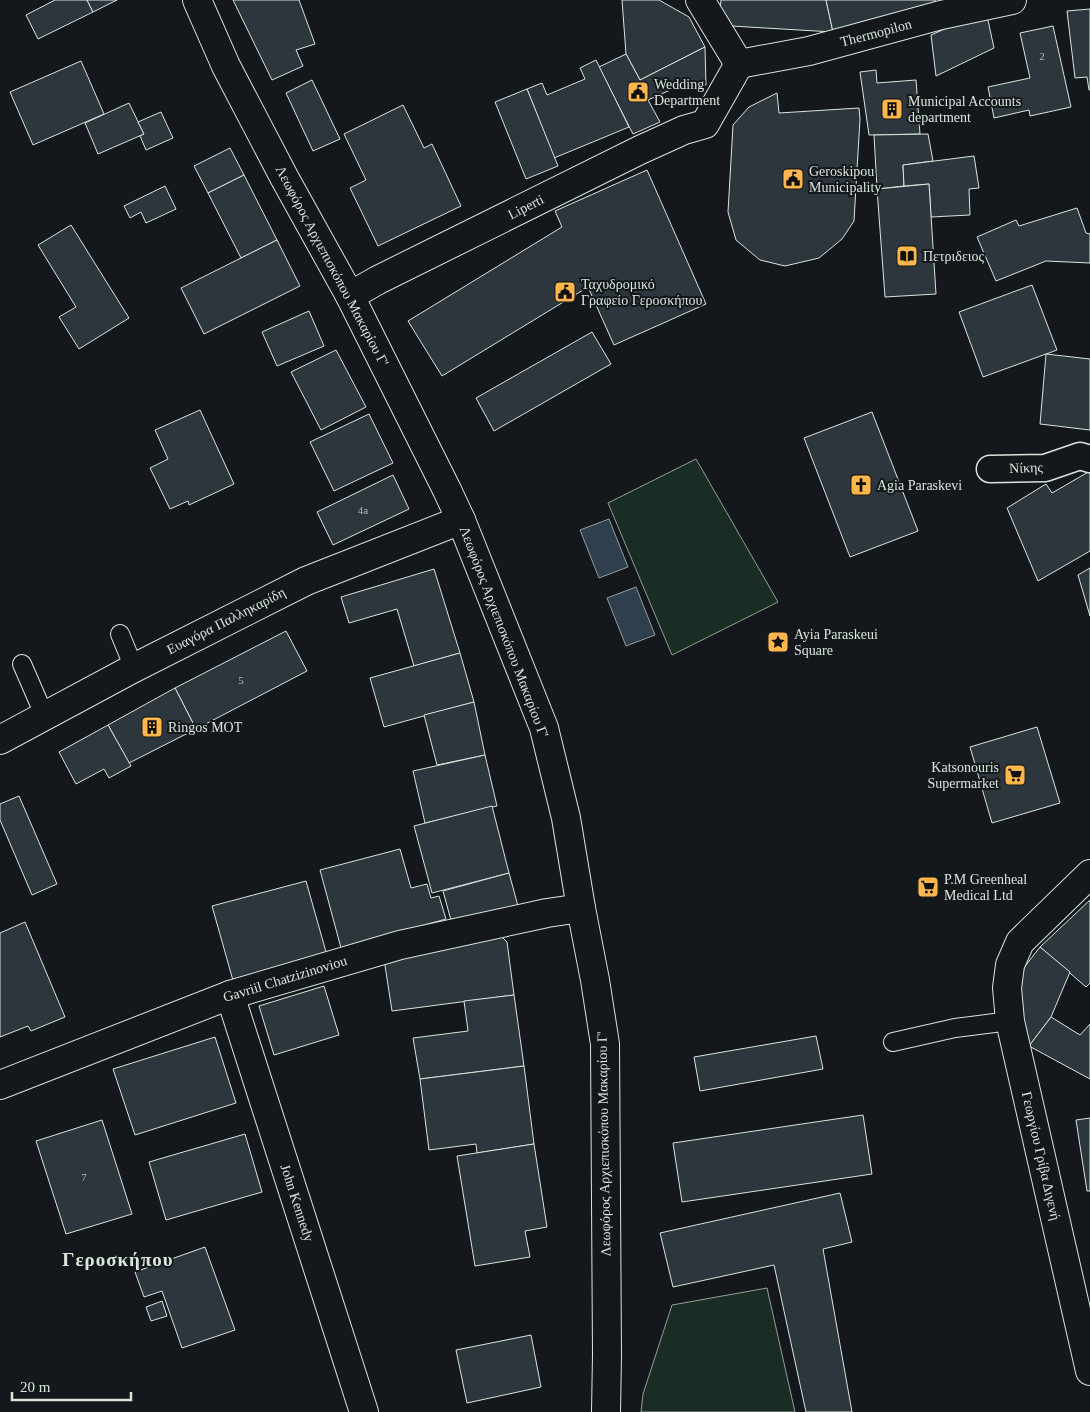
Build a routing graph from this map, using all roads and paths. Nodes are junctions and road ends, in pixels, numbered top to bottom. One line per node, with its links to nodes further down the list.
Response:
1 (197, 0): 5 (street, Λεωφόρος Αρχιεπισκόπου Μακαρίου Γ')
2 (700, 0): 4 (street)
3 (1012, 0): 4 (street, Thermopilon)
4 (739, 64): 5 (street, Liperti)
5 (350, 296): 8 (street, Λεωφόρος Αρχιεπισκόπου Μακαρίου Γ')
6 (1090, 459): 7 (street, Νίκης)
7 (990, 469)
8 (461, 520): 11 (street, Ευαγόρα Παλληκαρίδη); 15 (street, Λεωφόρος Αρχιεπισκόπου Μακαρίου Γ')
9 (120, 634): 11 (lane)
10 (22, 664): 12 (lane)
11 (134, 668): 12 (street, Ευαγόρα Παλληκαρίδη)
12 (45, 717): 13 (street, Ευαγόρα Παλληκαρίδη)
13 (0, 740)
14 (1090, 874): 17 (street, Γεωργίου Γρίβα Διγενή)
15 (581, 908): 16 (street, Gavriil Chatzizinoviou); 22 (street, Λεωφόρος Αρχιεπισκόπου Μακαρίου Γ')
16 (230, 995): 19 (street, Gavriil Chatzizinoviou); 21 (street, John Kennedy)
17 (1010, 1021): 18 (lane); 20 (street, Γεωργίου Γρίβα Διγενή)
18 (893, 1042)
19 (0, 1086)
20 (1090, 1371)
21 (364, 1412)
22 (606, 1412)

